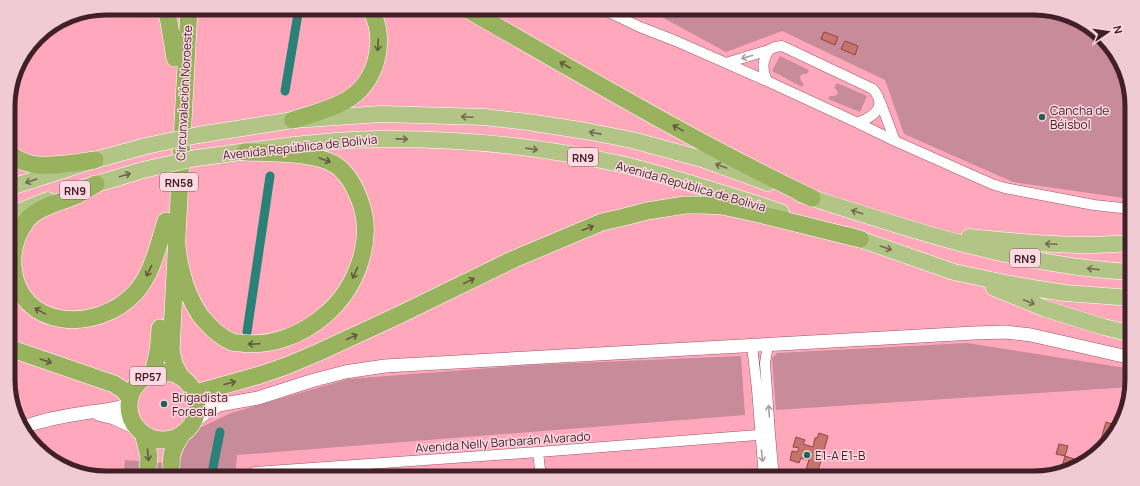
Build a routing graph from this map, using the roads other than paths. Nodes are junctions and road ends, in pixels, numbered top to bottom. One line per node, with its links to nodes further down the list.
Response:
1 (167, 15): 10 (highway)
2 (177, 15): 10 (highway, Circunvalación Noroeste / RN58)
3 (189, 15): 8 (highway, Circunvalación Noroeste / RN58)
4 (195, 15): 8 (highway)
5 (374, 15): 14 (highway, one-way to 14)
6 (477, 15): 22 (highway, one-way to 6)
7 (614, 15): 11 (street)
8 (187, 42): 25 (highway, Circunvalación Noroeste / RN58)
9 (769, 50): 11 (street, one-way to 11); 12 (street); 13 (street)
10 (175, 58): 25 (highway, Circunvalación Noroeste / RN58)
11 (726, 63): 12 (street)
12 (767, 81): 15 (street)
13 (880, 101): 15 (street); 16 (street)
14 (293, 120): 19 (main road, Avenida República de Bolivia / RN9, bridge); 22 (main road, Avenida República de Bolivia / RN9, one-way to 14)
15 (858, 123): 16 (street)
16 (895, 141): 23 (street)
17 (245, 152): 20 (main road, Avenida República de Bolivia / RN9, one-way to 17, bridge); 25 (highway, one-way to 25); 27 (main road, Avenida República de Bolivia / RN9, one-way to 27)
18 (15, 157): 19 (highway)
19 (95, 160): 21 (main road, Avenida República de Bolivia / RN9, one-way to 21)
20 (96, 184): 24 (main road, Avenida República de Bolivia / RN9); 29 (highway, one-way to 20)
21 (15, 186)
22 (812, 198): 26 (main road, Avenida República de Bolivia / RN9, one-way to 22)
23 (1125, 208)
24 (15, 213)
25 (171, 228): 32 (highway, one-way to 32); 34 (highway, Circunvalación Noroeste / RN58)
26 (921, 232): 28 (main road, one-way to 26); 30 (main road, Avenida República de Bolivia / RN9, one-way to 26)
27 (860, 239): 31 (main road, Avenida República de Bolivia / RN9, one-way to 31); 43 (highway, one-way to 27)
28 (1125, 243)
29 (15, 246)
30 (1125, 271)
31 (954, 272): 33 (main road, Avenida República de Bolivia / RN9); 35 (main road, one-way to 35)
32 (15, 280)
33 (1125, 297)
34 (166, 321): 40 (highway, RN58); 41 (highway, RN58)
35 (1125, 332)
36 (768, 344): 37 (street); 39 (street); 49 (street, one-way to 36)
37 (752, 346): 44 (street); 49 (street)
38 (15, 350): 42 (highway, one-way to 42)
39 (1125, 356)
40 (152, 374): 41 (highway, RP57); 42 (highway, RP57)
41 (181, 377): 43 (highway, RP57)
42 (130, 401): 45 (street); 48 (highway)
43 (196, 402): 44 (street); 47 (highway)
44 (219, 406): 47 (street)
45 (88, 412): 46 (street); 48 (street)
46 (28, 426)
47 (187, 429): 48 (highway); 52 (highway)
48 (141, 431): 51 (highway, one-way to 51)
49 (765, 434): 50 (street, Avenida Nelly Barbarán Alvarado); 55 (street, one-way to 55); 56 (street)
50 (538, 452): 53 (street, Avenida Nelly Barbarán Alvarado); 54 (street)
51 (148, 471)
52 (171, 471)
53 (339, 471)
54 (540, 471)
55 (764, 471)
56 (773, 471)

